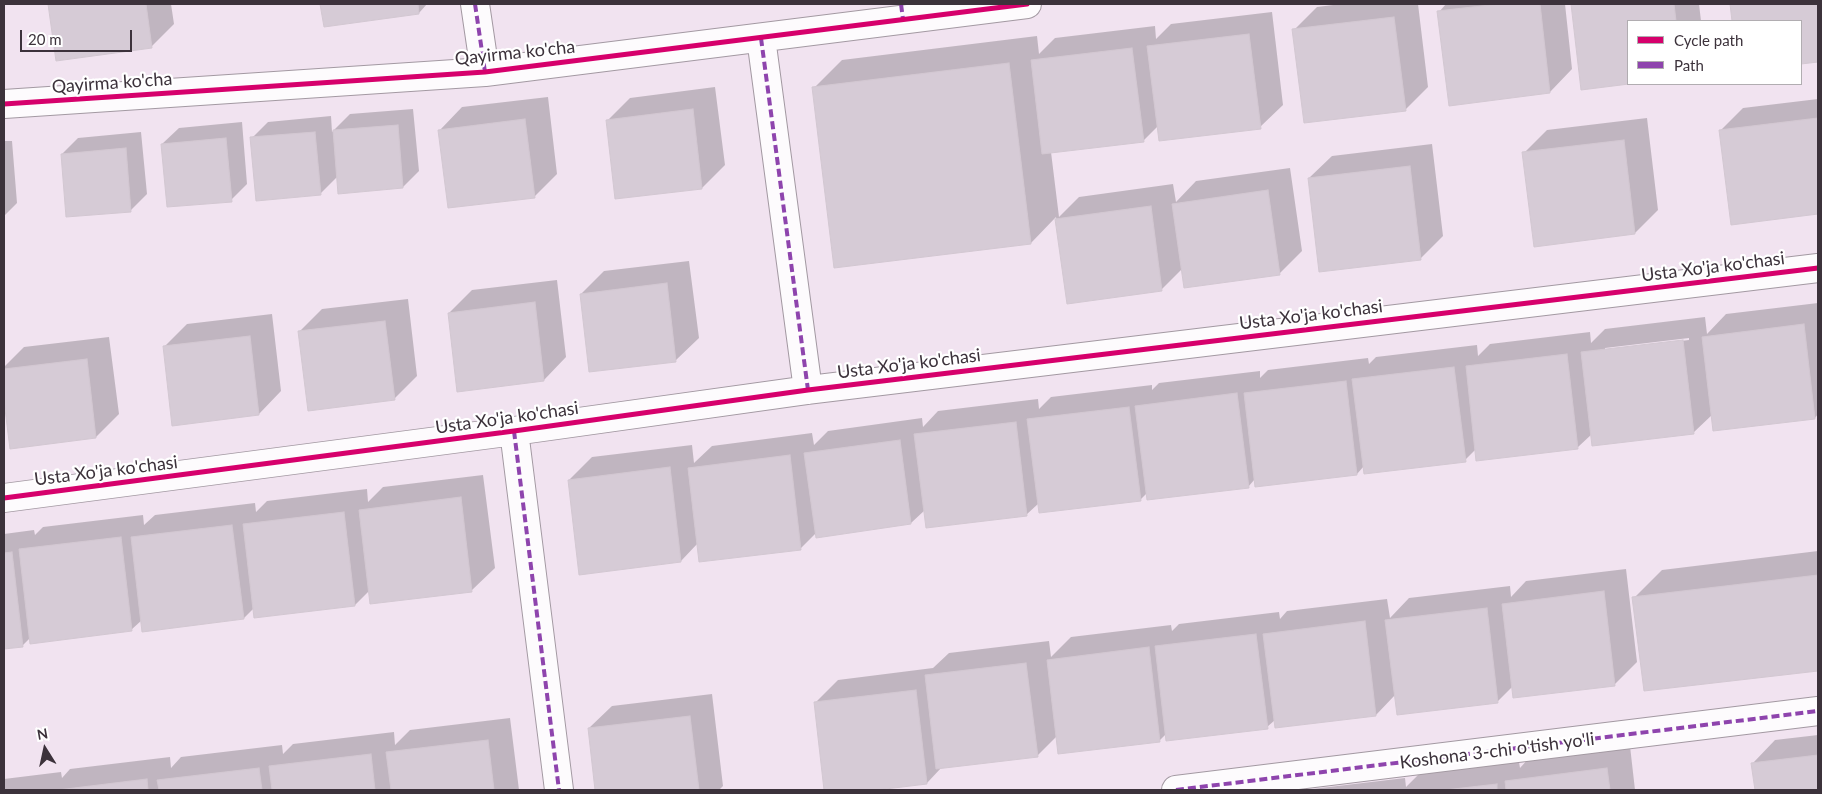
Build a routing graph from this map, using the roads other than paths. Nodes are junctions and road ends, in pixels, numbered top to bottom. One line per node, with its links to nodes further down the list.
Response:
1 (475, 4): 5 (street)
2 (1027, 4): 3 (street, Qayirma ko'cha)
3 (902, 11): 4 (street, Qayirma ko'cha)
4 (761, 38): 5 (street, Qayirma ko'cha); 8 (street)
5 (485, 72): 6 (street, Qayirma ko'cha)
6 (4, 104)
7 (1818, 268): 8 (street, Usta Xo'ja ko'chasi)
8 (808, 390): 9 (street, Usta Xo'ja ko'chasi)
9 (514, 432): 10 (street, Usta Xo'ja ko'chasi); 12 (street)
10 (4, 498)
11 (1818, 711): 13 (street, Koshona 3-chi o'tish yo'li)
12 (558, 790)
13 (1176, 790)

